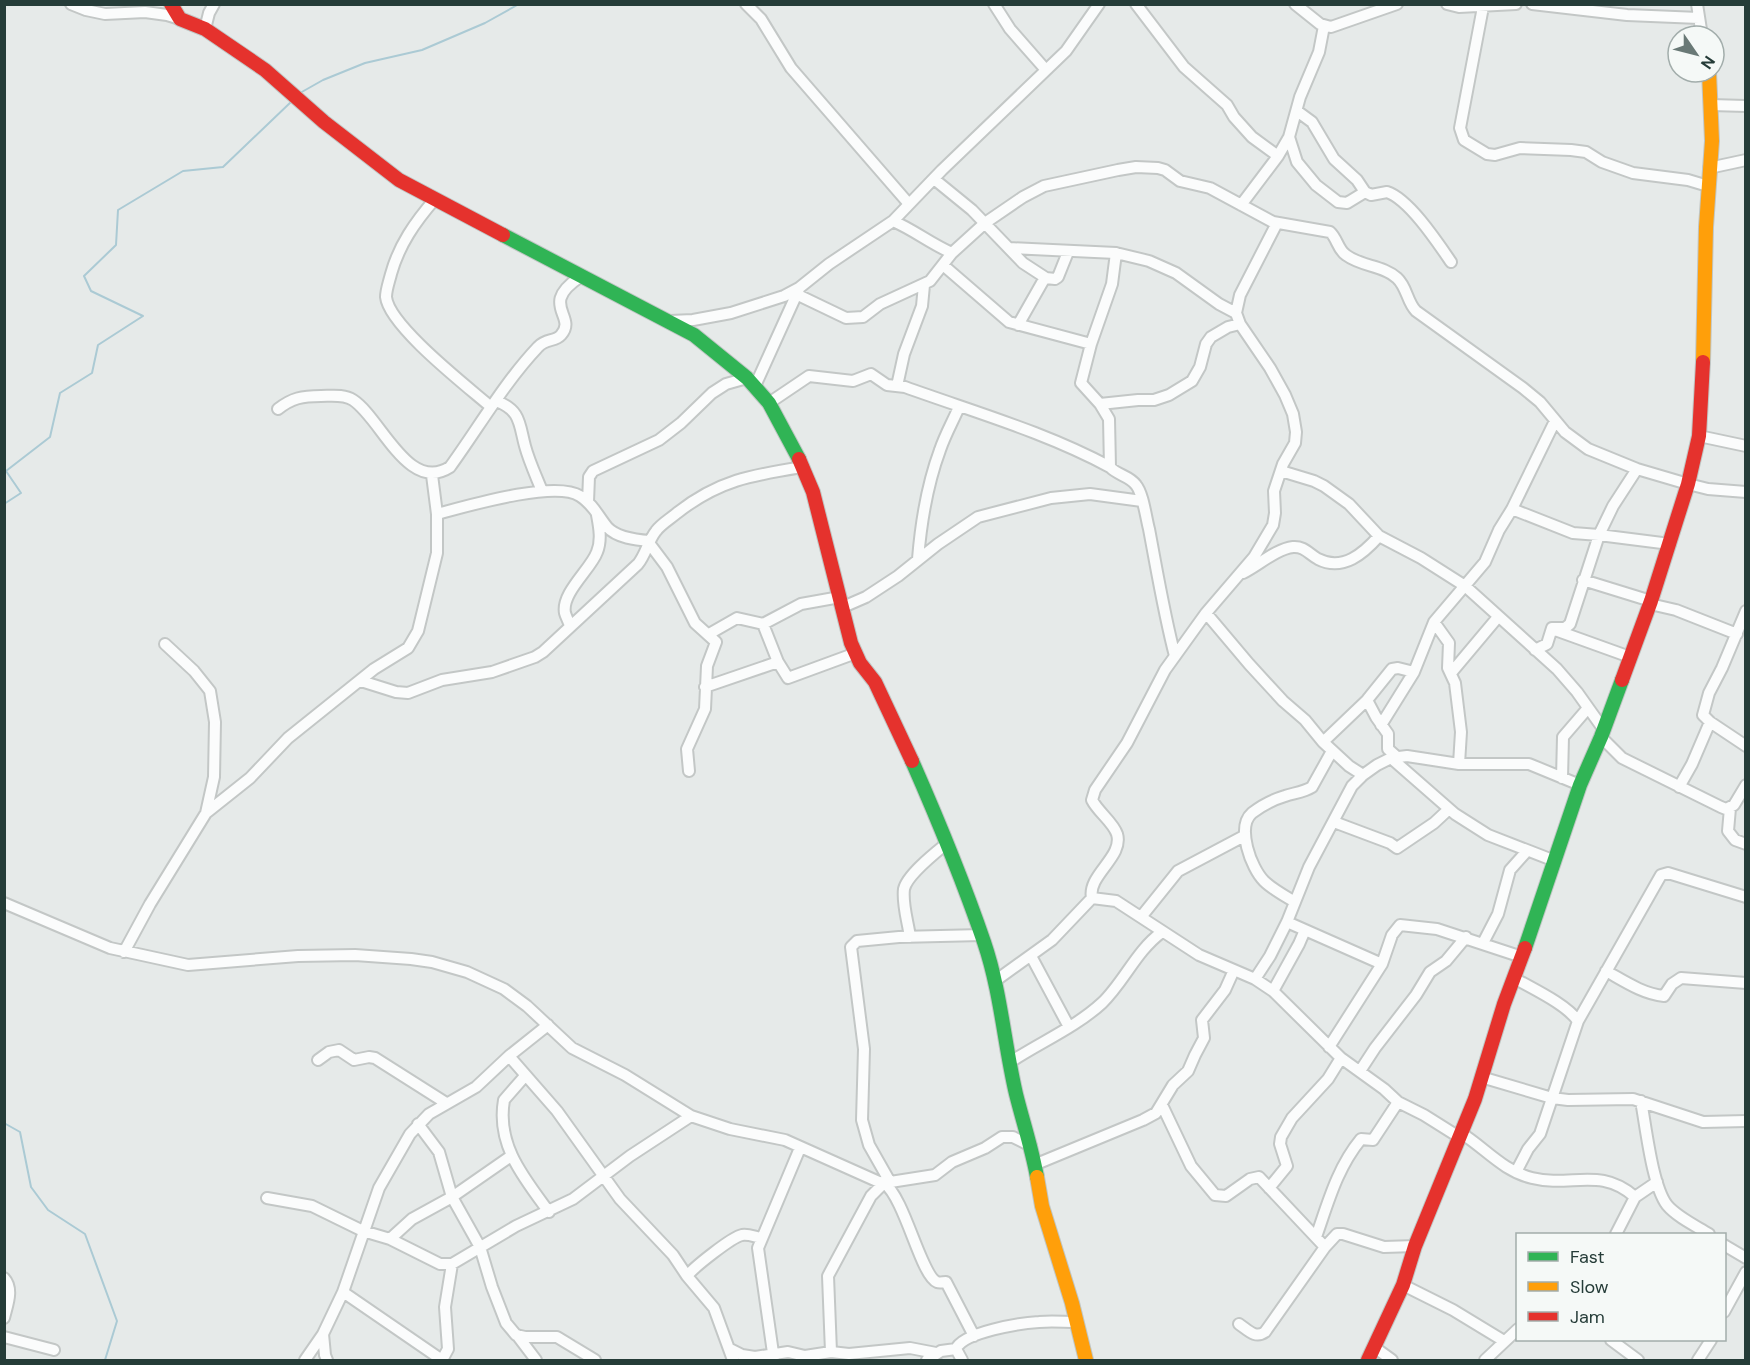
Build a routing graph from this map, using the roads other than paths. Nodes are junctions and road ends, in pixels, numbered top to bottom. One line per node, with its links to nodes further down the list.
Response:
1 (71, 4): 18 (street)
2 (171, 4): 18 (street)
3 (214, 4): 21 (street)
4 (746, 4): 36 (street)
5 (994, 4): 22 (street)
6 (1099, 4): 22 (street)
7 (1136, 4): 28 (street)
8 (1295, 4): 20 (street)
9 (1397, 4): 20 (street)
10 (1447, 4): 15 (street)
11 (1516, 4): 14 (street)
12 (1532, 4): 16 (street)
13 (1697, 4): 17 (street)
14 (1499, 5): 15 (street)
15 (1483, 7): 33 (street)
16 (1587, 7): 17 (street)
17 (1699, 18): 19 (street)
18 (180, 19): 21 (street)
19 (1700, 24)
20 (1324, 26): 26 (street)
21 (205, 29): 35 (street)
22 (1046, 70): 32 (street)
23 (1709, 84): 24 (street)
24 (1711, 105): 25 (street); 31 (street)
25 (1746, 106)
26 (1296, 111): 27 (street); 34 (street)
27 (1289, 136): 28 (street); 30 (street)
28 (1279, 154): 30 (street); 37 (street)
29 (1746, 160): 31 (street)
30 (1297, 162): 34 (street)
31 (1709, 168): 33 (street)
32 (934, 179): 36 (street); 39 (street)
33 (1708, 186): 64 (street)
34 (1365, 192): 45 (street)
35 (435, 199): 47 (street); 59 (street)
36 (909, 204): 38 (street)
37 (1241, 205): 39 (street); 40 (street)
38 (893, 221): 43 (street); 50 (street)
39 (985, 223): 41 (street); 43 (street)
40 (1277, 223): 51 (street); 63 (street)
41 (1009, 248): 42 (street); 48 (street)
42 (1068, 252): 44 (street); 48 (street)
43 (952, 253): 46 (street)
44 (1116, 253): 51 (street); 55 (street)
45 (1451, 262)
46 (943, 265): 49 (street); 54 (street)
47 (580, 276): 52 (street); 59 (street)
48 (1046, 278): 54 (street)
49 (924, 285): 50 (street); 57 (street)
50 (798, 291): 52 (street); 56 (street)
51 (1236, 313): 53 (street)
52 (670, 321): 56 (street)
53 (1240, 324): 60 (street); 69 (street)
54 (1018, 325): 55 (street)
55 (1091, 344): 60 (street)
56 (751, 382): 58 (street); 75 (street)
57 (897, 386): 58 (street); 61 (street)
58 (769, 403): 67 (street)
59 (493, 404): 70 (street); 72 (street)
60 (1100, 404): 66 (street)
61 (959, 407): 66 (street); 83 (street)
62 (278, 409): 70 (street)
63 (1555, 421): 68 (street); 76 (street)
64 (1699, 436): 65 (street); 71 (street)
65 (1746, 446)
66 (1110, 467): 74 (street)
67 (803, 468): 81 (street); 87 (street)
68 (1636, 469): 71 (street); 79 (street)
69 (1281, 471): 80 (street); 84 (street)
70 (432, 475): 78 (street)
71 (1688, 484): 73 (street); 82 (street)
72 (542, 491): 75 (street); 78 (street)
73 (1746, 492)
74 (1142, 501): 83 (street); 101 (street)
75 (588, 502): 77 (street)
76 (1512, 509): 79 (street); 86 (street)
77 (596, 511): 81 (street); 94 (street)
78 (437, 513): 106 (street)
79 (1599, 535): 82 (street); 85 (street)
80 (1379, 537): 84 (street); 86 (street)
81 (649, 542): 94 (street); 96 (street)
82 (1670, 544): 88 (street)
83 (918, 559): 87 (street)
84 (1238, 576): 90 (street)
85 (1583, 580): 88 (street); 95 (street)
86 (1465, 586): 91 (street); 92 (street)
87 (842, 602): 93 (street); 100 (street)
88 (1651, 603): 97 (street); 102 (street)
89 (1746, 611): 97 (street)
90 (1206, 613): 101 (street); 113 (street)
91 (1498, 617): 99 (street); 105 (street)
92 (1434, 622): 104 (street); 105 (street)
93 (763, 624): 96 (street); 103 (street)
94 (570, 626): 106 (street)
95 (1551, 629): 99 (street); 102 (street)
96 (709, 634): 107 (street)
97 (1739, 638): 110 (street)
98 (165, 644): 126 (street)
99 (1535, 650): 109 (street)
100 (856, 653): 103 (street); 129 (street)
101 (1175, 656): 134 (street)
102 (1630, 657): 112 (street)
103 (778, 662): 107 (street)
104 (1414, 672): 108 (street); 111 (street)
105 (1451, 673): 117 (street)
106 (361, 681): 126 (street)
107 (705, 687): 118 (street)
108 (1367, 700): 111 (street); 113 (street)
109 (1588, 708): 112 (street); 120 (street)
110 (1710, 722): 114 (street); 123 (street)
111 (1381, 725): 116 (street)
112 (1603, 733): 122 (street); 123 (street)
113 (1323, 742): 115 (street)
114 (1746, 746)
115 (1332, 751): 119 (street); 128 (street)
116 (1394, 758): 117 (street); 119 (street); 125 (street)
117 (1459, 764): 120 (street)
118 (689, 771)
119 (1363, 775): 127 (street)
120 (1562, 778): 122 (street)
121 (1746, 784): 124 (street)
122 (1580, 785): 132 (street)
123 (1679, 787): 124 (street)
124 (1731, 808): 130 (street)
125 (1449, 809): 127 (street); 131 (street)
126 (206, 813): 145 (street)
127 (1334, 822): 135 (street)
128 (1244, 836): 135 (street); 137 (street)
129 (946, 844): 141 (street); 142 (street)
130 (1746, 844)
131 (1527, 851): 132 (street); 144 (street)
132 (1555, 861): 147 (street)
133 (1746, 897): 150 (street)
134 (1092, 898): 137 (street); 146 (street)
135 (1295, 902): 138 (street)
136 (4, 903): 145 (street)
137 (1140, 917): 140 (street)
138 (1287, 922): 139 (street); 152 (street)
139 (1305, 930): 148 (street); 155 (street)
140 (1162, 932): 149 (street); 158 (street)
141 (982, 935): 142 (street); 153 (street)
142 (910, 937): 183 (street)
143 (1466, 937): 144 (street); 148 (street); 164 (street)
144 (1483, 943): 147 (street)
145 (124, 952): 157 (street)
146 (1031, 956): 153 (street); 158 (street)
147 (1522, 957): 151 (street)
148 (1382, 964): 159 (street)
149 (1234, 970): 152 (street); 171 (street)
150 (1606, 971): 154 (street); 156 (street)
151 (1514, 978): 156 (street); 166 (street)
152 (1255, 979): 155 (street)
153 (995, 981): 163 (street)
154 (1746, 983)
155 (1273, 991): 159 (street)
156 (1578, 1021): 167 (street)
157 (548, 1025): 160 (street); 172 (street)
158 (1069, 1027): 163 (street)
159 (1329, 1047): 161 (street)
160 (509, 1056): 165 (street); 170 (street)
161 (1341, 1058): 164 (street); 184 (street)
162 (318, 1060): 170 (street)
163 (1012, 1061): 176 (street)
164 (1360, 1071): 169 (street)
165 (525, 1076): 178 (street); 181 (street)
166 (1480, 1077): 167 (street); 175 (street)
167 (1552, 1098): 168 (street); 180 (street)
168 (1641, 1101): 173 (street); 182 (street)
169 (1398, 1102): 175 (street); 192 (street)
170 (446, 1103): 174 (street)
171 (1162, 1105): 179 (street); 184 (street)
172 (691, 1116): 177 (street); 181 (street)
173 (1746, 1121)
174 (418, 1124): 185 (street); 189 (street)
175 (1460, 1135): 180 (street); 196 (street)
176 (1031, 1146): 179 (street); 183 (street)
177 (800, 1148): 183 (street); 193 (street)
178 (511, 1156): 185 (street); 188 (street)
179 (1034, 1165): 208 (street)
180 (1516, 1172): 186 (street)
181 (604, 1176): 188 (street); 202 (street)
182 (1657, 1182): 186 (street); 191 (street)
183 (887, 1183): 213 (street); 221 (street)
184 (1269, 1188): 192 (street)
185 (452, 1197): 194 (street); 198 (street)
186 (1635, 1197): 190 (street)
187 (267, 1198): 189 (street)
188 (549, 1212): 198 (street)
189 (363, 1231): 194 (street); 205 (street)
190 (1617, 1233)
191 (1708, 1233)
192 (1316, 1237): 195 (street)
193 (762, 1238): 202 (street); 224 (street)
194 (390, 1239): 200 (street)
195 (1325, 1246): 196 (street); 209 (street)
196 (1415, 1246): 204 (street)
197 (1726, 1246): 199 (street)
198 (480, 1247): 200 (street); 212 (street)
199 (1746, 1258)
200 (452, 1264): 227 (street)
201 (1746, 1272): 206 (street)
202 (687, 1276): 222 (street)
203 (4, 1278): 207 (street)
204 (1403, 1285): 215 (street); 218 (street)
205 (343, 1292): 211 (street); 227 (street)
206 (1726, 1310)
207 (4, 1318)
208 (1077, 1322): 213 (street); 231 (street)
209 (1239, 1324)
210 (1516, 1331): 215 (street)
211 (323, 1334): 225 (street); 226 (street)
212 (516, 1335): 228 (street); 229 (street)
213 (974, 1336): 219 (street)
214 (4, 1337): 220 (street)
215 (1504, 1341): 234 (street)
216 (1612, 1341): 235 (street)
217 (1710, 1341): 236 (street)
218 (1374, 1347): 232 (street); 233 (street)
219 (956, 1349): 223 (street); 230 (street)
220 (54, 1350)
221 (831, 1353): 223 (street); 224 (street)
222 (732, 1355): 224 (street)
223 (932, 1357)
224 (773, 1358)
225 (305, 1360)
226 (327, 1360)
227 (442, 1360)
228 (536, 1360)
229 (596, 1360)
230 (962, 1360)
231 (1086, 1360)
232 (1368, 1360)
233 (1392, 1360)
234 (1485, 1360)
235 (1638, 1360)
236 (1698, 1360)

